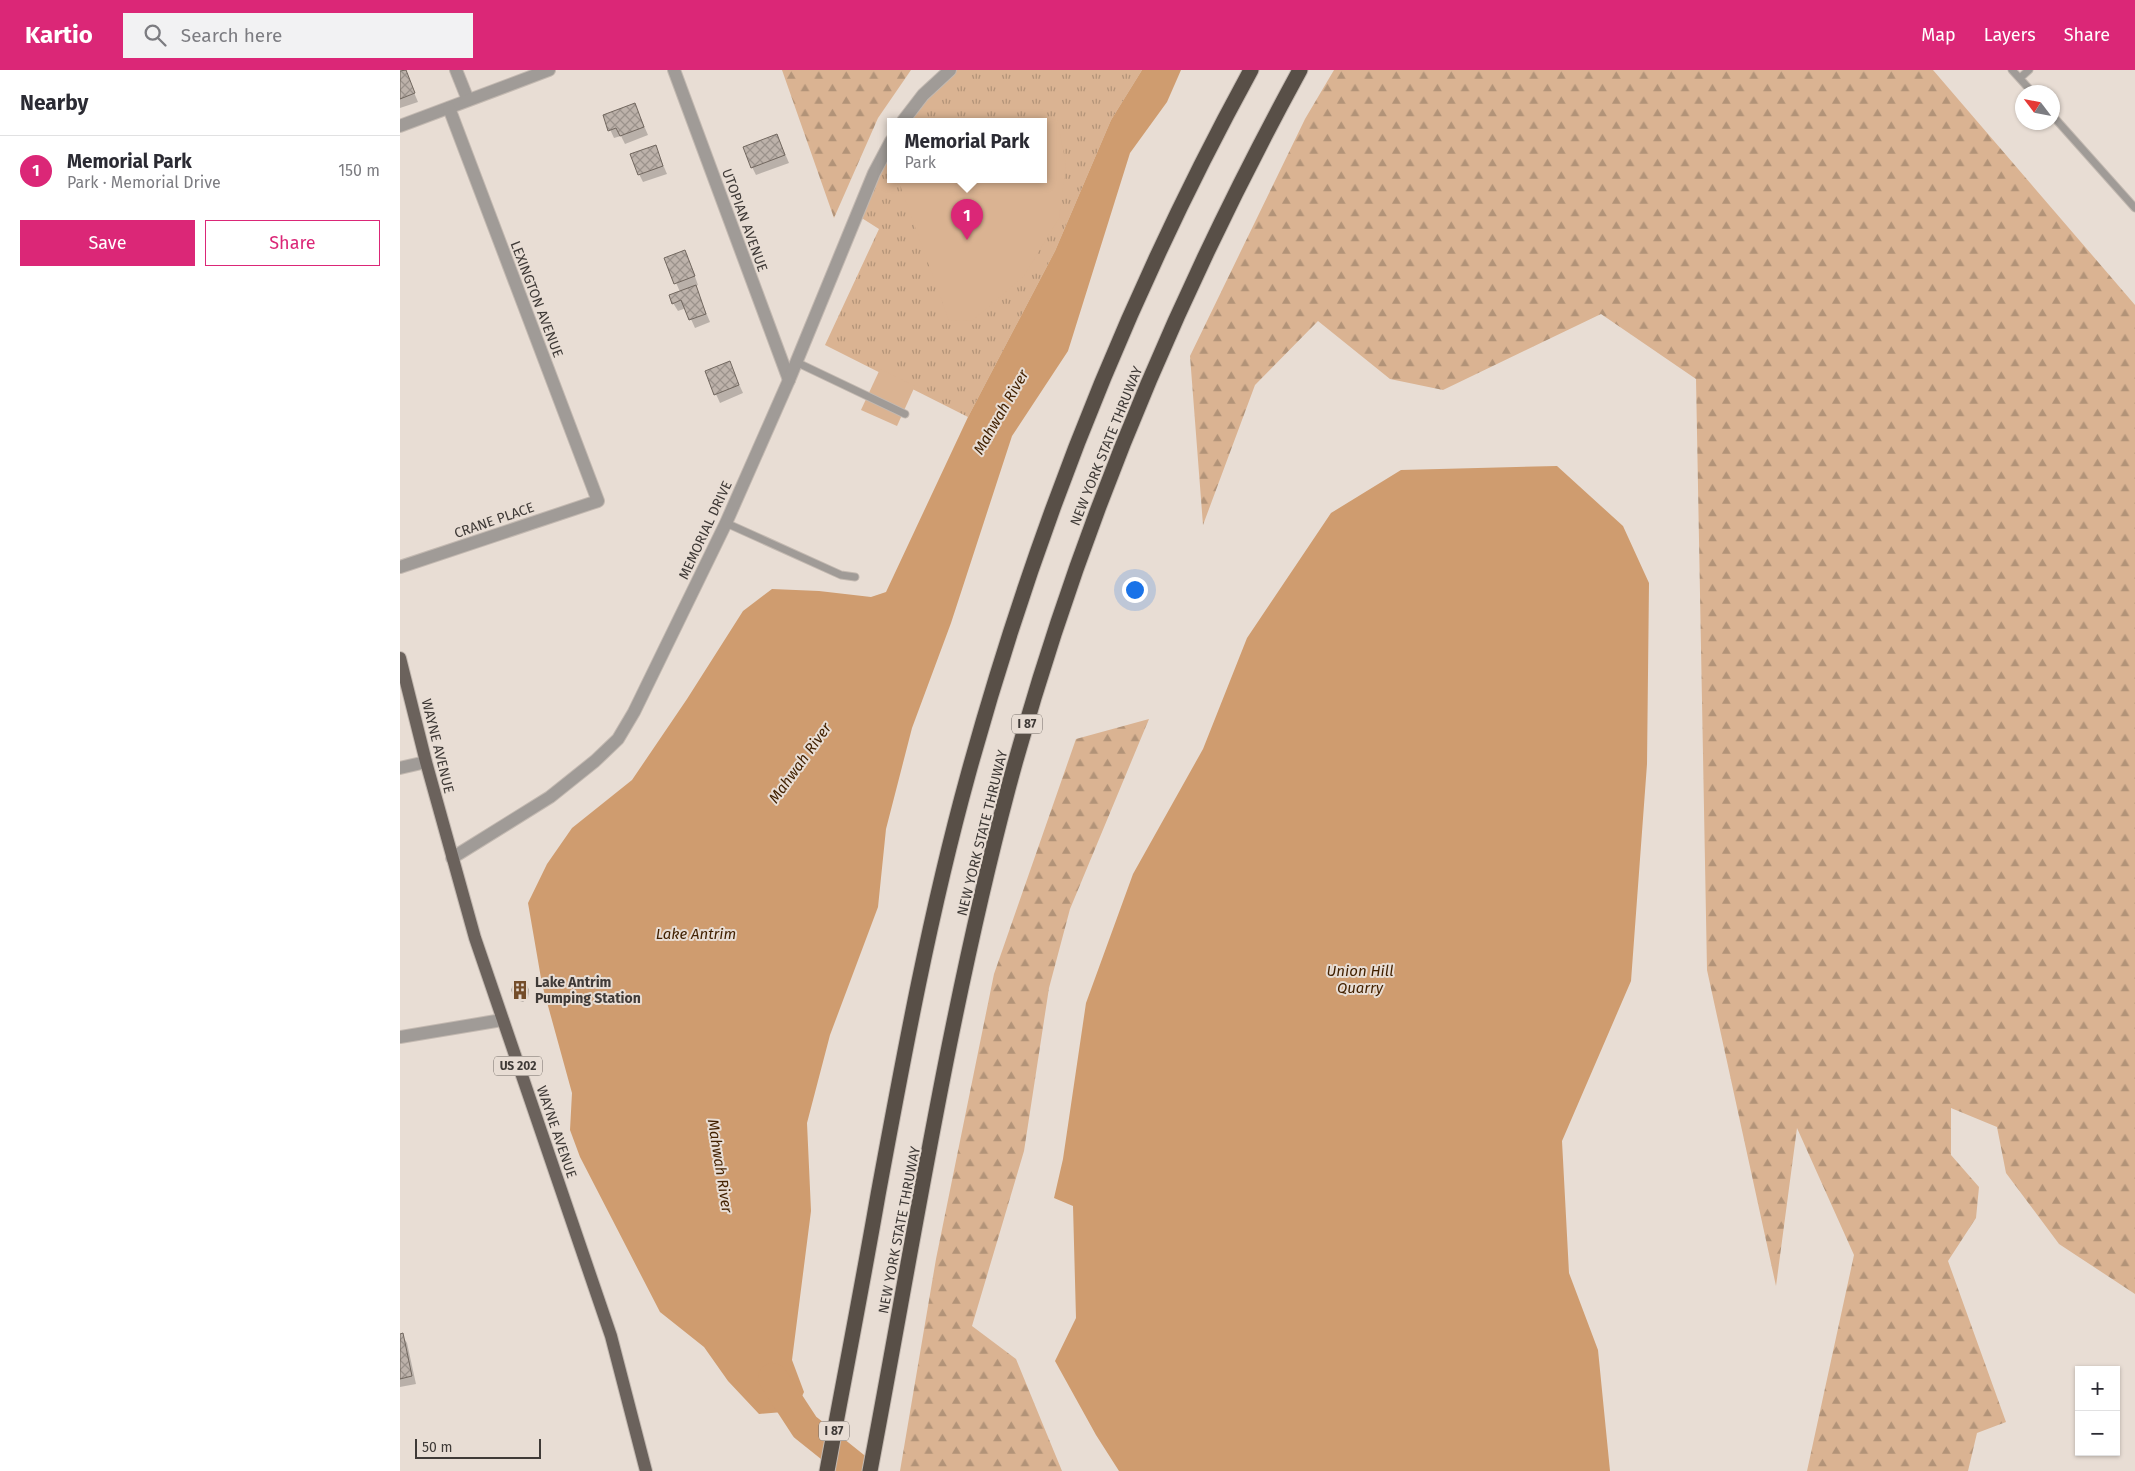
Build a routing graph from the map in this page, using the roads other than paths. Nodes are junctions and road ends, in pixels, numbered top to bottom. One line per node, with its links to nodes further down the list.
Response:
1 (456, 70): 11 (street)
2 (549, 70): 11 (street)
3 (674, 70): 19 (street, UTOPIAN AVENUE)
4 (950, 70): 13 (street)
5 (1251, 70): 32 (highway, NEW YORK STATE THRUWAY / I 87)
6 (1300, 70): 33 (highway, NEW YORK STATE THRUWAY / I 87)
7 (2012, 70): 9 (lane)
8 (2029, 70): 9 (lane)
9 (2020, 78): 10 (lane)
10 (2026, 85)
11 (468, 100): 12 (street)
12 (449, 108): 15 (street); 21 (street, LEXINGTON AVENUE)
13 (905, 118)
14 (2060, 124): 17 (lane)
15 (400, 126)
16 (887, 149): 18 (street, MEMORIAL DRIVE)
17 (2135, 208)
18 (796, 362): 19 (street, MEMORIAL DRIVE); 20 (lane)
19 (788, 380): 22 (street, MEMORIAL DRIVE)
20 (904, 414)
21 (598, 501): 23 (street, CRANE PLACE)
22 (726, 523): 24 (lane); 28 (street, MEMORIAL DRIVE)
23 (400, 567)
24 (855, 577)
25 (400, 658): 26 (main road, WAYNE AVENUE / US 202)
26 (426, 762): 27 (street); 28 (main road, WAYNE AVENUE / US 202)
27 (400, 768)
28 (452, 858): 29 (main road, WAYNE AVENUE / US 202)
29 (502, 1020): 30 (street); 31 (main road, WAYNE AVENUE / US 202)
30 (400, 1037)
31 (646, 1471)
32 (827, 1471)
33 (870, 1471)

